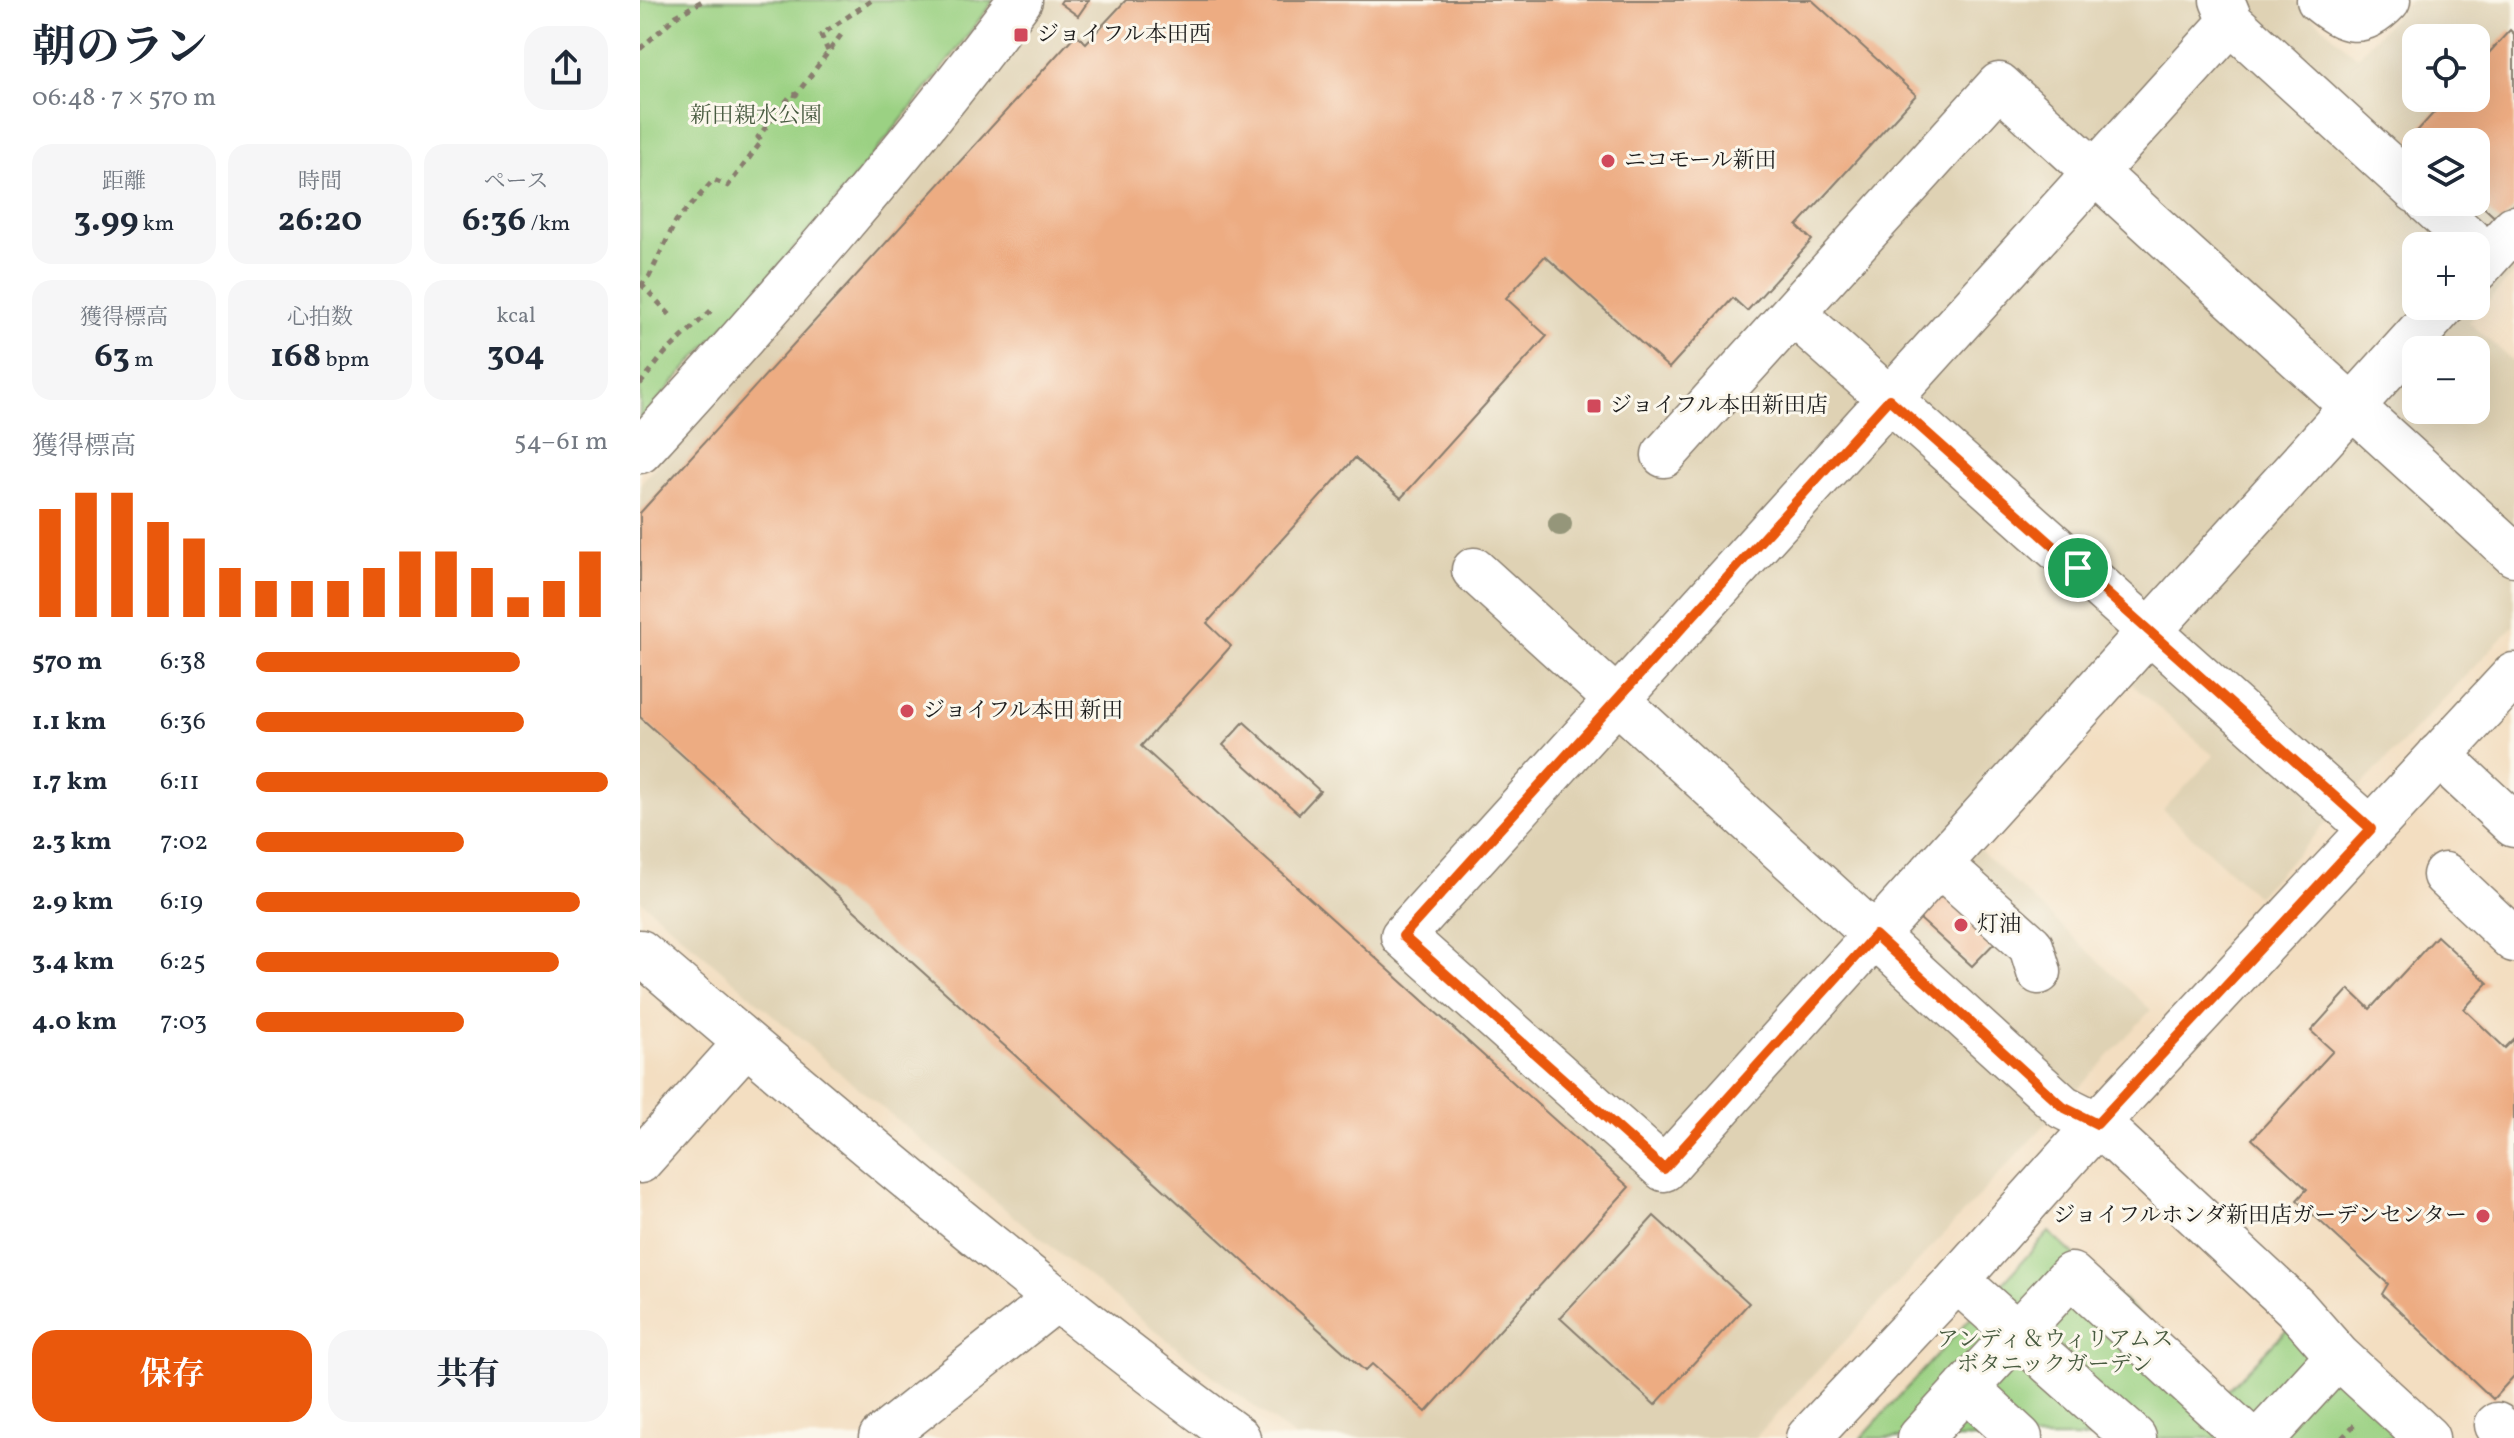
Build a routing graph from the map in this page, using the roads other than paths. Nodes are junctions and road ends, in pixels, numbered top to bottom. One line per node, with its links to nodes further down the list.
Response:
1 (1020, 0): 13 (street)
2 (2319, 0): 3 (street)
3 (2388, 0)
4 (2226, 11): 5 (street); 6 (street)
5 (2095, 172): 9 (street); 11 (street); 12 (street)
6 (2402, 178)
7 (2445, 216): 8 (street)
8 (2465, 232)
9 (1793, 313): 11 (street); 14 (street)
10 (2430, 320): 12 (street)
11 (1889, 399): 17 (street); 19 (street)
12 (2352, 407): 15 (street); 17 (street)
13 (640, 451)
14 (1664, 455)
15 (2514, 554)
16 (1474, 570): 19 (street)
17 (2149, 632): 22 (street); 23 (street)
18 (2514, 675): 20 (street)
19 (1617, 700): 25 (street); 25 (street)
20 (2439, 755): 21 (street); 22 (street)
21 (2514, 825)
22 (2371, 829): 30 (street)
23 (1939, 864): 25 (street); 28 (street)
24 (2445, 875): 26 (street)
25 (1875, 935): 30 (street)
26 (2514, 940)
27 (640, 952): 29 (street)
28 (2039, 972)
29 (746, 1043): 31 (street); 33 (street)
30 (2097, 1124): 32 (street); 35 (street)
31 (640, 1161)
32 (1957, 1280): 34 (street); 39 (street)
33 (1056, 1299): 37 (street); 38 (street)
34 (2017, 1334): 36 (street); 42 (street); 43 (street)
35 (2338, 1356): 44 (street); 45 (street)
36 (1966, 1388): 40 (street); 41 (street)
37 (881, 1438)
38 (1238, 1438)
39 (1808, 1438)
40 (1920, 1438)
41 (2020, 1438)
42 (2134, 1438)
43 (2248, 1438)
44 (2267, 1438)
45 (2427, 1438)

